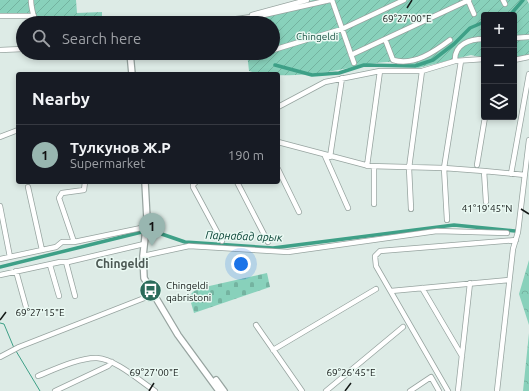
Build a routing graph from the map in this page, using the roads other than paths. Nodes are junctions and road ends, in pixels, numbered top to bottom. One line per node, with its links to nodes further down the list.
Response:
1 (31, 0): 8 (street)
2 (307, 0): 9 (street)
3 (331, 0): 10 (street); 11 (street)
4 (404, 0): 11 (street)
5 (468, 0): 6 (street); 14 (street)
6 (474, 14)
7 (0, 16): 8 (street)
8 (34, 16)
9 (253, 16)
10 (257, 16)
11 (342, 29): 17 (street); 20 (street)
12 (529, 37): 13 (street)
13 (517, 38)
14 (385, 39): 16 (street); 20 (street)
15 (481, 39): 25 (street)
16 (450, 40)
17 (280, 48)
18 (16, 49): 19 (street)
19 (0, 50)
20 (351, 55): 27 (street)
21 (529, 57): 23 (street)
22 (481, 59): 26 (street)
23 (517, 59)
24 (131, 60): 30 (main road)
25 (455, 61): 26 (street); 29 (street)
26 (462, 61): 45 (street)
27 (354, 63)
28 (380, 71): 29 (street); 32 (street); 42 (street)
29 (422, 71): 44 (street)
30 (132, 72)
31 (529, 74): 48 (street)
32 (342, 78): 33 (street); 40 (street)
33 (280, 105)
34 (484, 120): 41 (street)
35 (16, 131): 36 (street)
36 (0, 136)
37 (529, 140): 49 (street)
38 (280, 143): 39 (street)
39 (325, 156): 40 (street); 58 (street)
40 (330, 157): 42 (street)
41 (477, 165)
42 (367, 166): 43 (street)
43 (374, 166): 44 (street); 56 (street)
44 (409, 168): 45 (street); 59 (street)
45 (444, 168): 46 (street); 61 (street)
46 (484, 171): 48 (street); 55 (street)
47 (280, 173): 60 (street)
48 (511, 174): 49 (street)
49 (525, 175): 64 (street)
50 (85, 184): 66 (street)
51 (145, 184): 62 (main road)
52 (194, 184): 65 (street)
53 (238, 184): 67 (street)
54 (28, 187): 69 (street)
55 (486, 202)
56 (374, 204)
57 (0, 206): 71 (street)
58 (348, 208)
59 (411, 209)
60 (299, 212)
61 (447, 220)
62 (146, 230): 66 (street); 68 (main road)
63 (507, 233): 70 (street)
64 (516, 240): 77 (street); 81 (street)
65 (222, 241)
66 (74, 242): 69 (street)
67 (268, 242)
68 (144, 244): 70 (main road); 73 (street)
69 (42, 250): 71 (street)
70 (143, 256): 82 (main road)
71 (10, 257): 72 (street)
72 (0, 259)
73 (66, 262): 74 (street); 84 (street)
74 (50, 265): 75 (street); 83 (street)
75 (16, 271): 76 (street); 85 (street)
76 (0, 275)
77 (509, 280): 78 (street); 104 (street)
78 (470, 283): 79 (street); 90 (street)
79 (422, 288): 81 (street); 90 (street)
80 (376, 289): 89 (street)
81 (391, 291): 102 (street)
82 (151, 293): 87 (main road); 91 (street)
83 (59, 296)
84 (75, 296)
85 (26, 307)
86 (256, 326): 89 (street)
87 (174, 327): 96 (main road); 97 (main road)
88 (403, 327): 99 (street)
89 (273, 350): 98 (street)
90 (462, 356): 103 (street)
91 (0, 357)
92 (112, 362): 93 (street); 94 (street); 95 (street)
93 (38, 376)
94 (55, 391)
95 (155, 391)
96 (219, 391)
97 (224, 391)
98 (302, 391)
99 (327, 391)
100 (410, 391): 101 (street)
101 (439, 391)
102 (448, 391)
103 (458, 391)
104 (497, 391)

